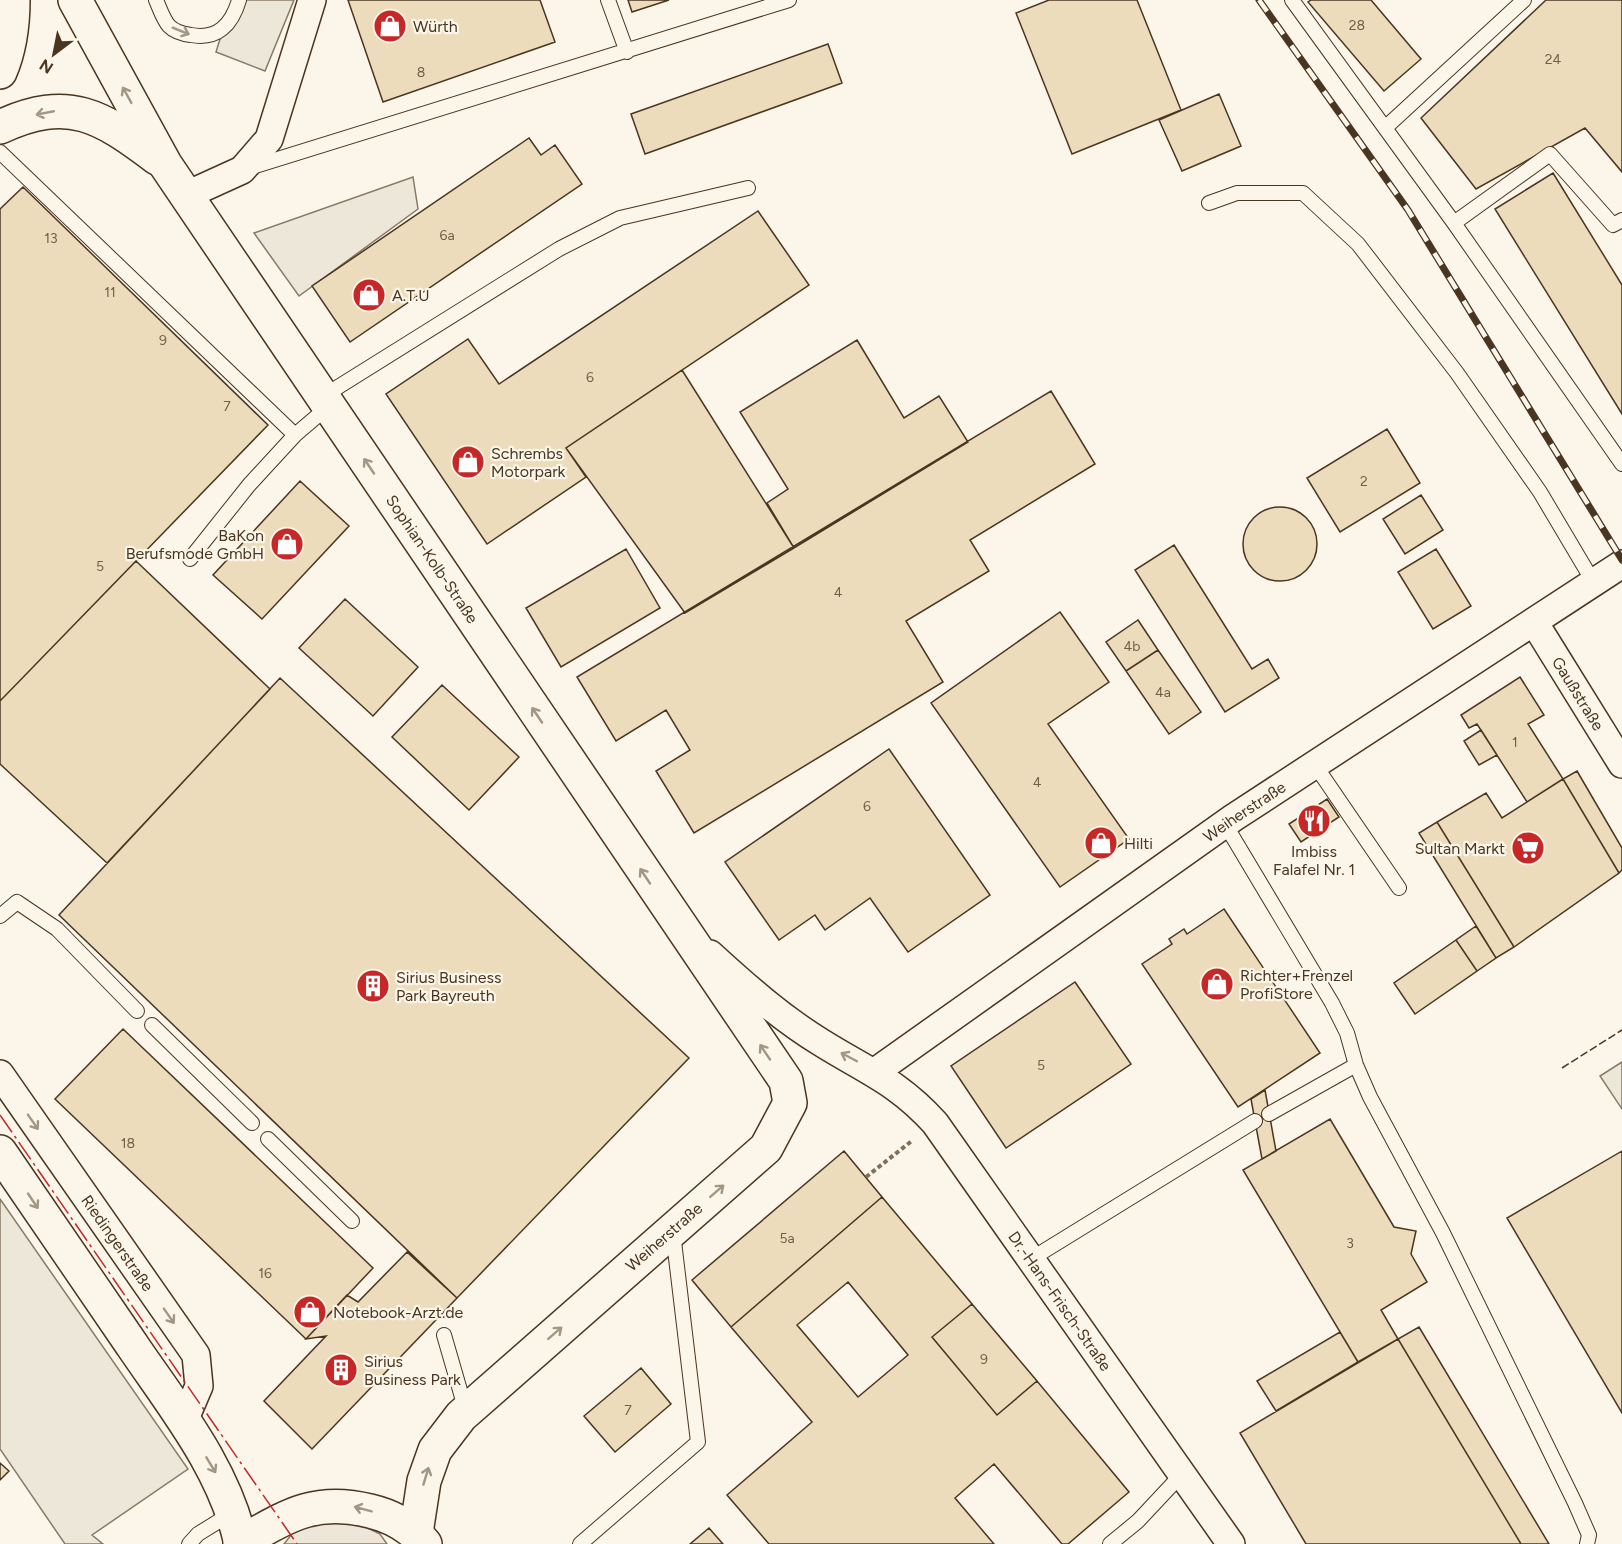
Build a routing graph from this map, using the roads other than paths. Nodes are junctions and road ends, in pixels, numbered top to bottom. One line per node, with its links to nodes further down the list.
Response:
1 (13, 0): 11 (main road)
2 (75, 0): 15 (main road, one-way to 2)
3 (156, 0): 4 (lane, one-way to 4)
4 (239, 0)
5 (312, 0): 16 (street)
6 (608, 0): 10 (lane)
7 (789, 0): 10 (lane)
8 (1292, 0): 13 (lane)
9 (1524, 0): 13 (lane)
10 (627, 52): 16 (lane)
11 (0, 72)
12 (0, 127): 15 (main road, one-way to 12)
13 (1385, 128): 21 (lane)
14 (0, 152): 23 (lane)
15 (165, 164): 18 (main road, Sophian-Kolb-Straße)
16 (242, 170): 18 (street)
17 (748, 188): 22 (lane)
18 (187, 195): 22 (main road, Sophian-Kolb-Straße)
19 (1209, 203): 27 (lane)
20 (1622, 220): 21 (lane)
21 (1454, 223): 24 (lane)
22 (326, 401): 23 (lane); 34 (main road, Sophian-Kolb-Straße, one-way to 22)
23 (295, 435): 25 (lane)
24 (1622, 464)
25 (190, 559)
26 (1622, 564): 27 (street, Weiherstraße)
27 (1594, 582): 28 (street, Weiherstraße)
28 (1534, 622): 29 (street, Gaußstraße); 30 (street, Weiherstraße)
29 (1622, 764)
30 (1315, 765): 31 (street, Weiherstraße); 32 (lane)
31 (1225, 824): 37 (lane); 38 (street, Weiherstraße)
32 (1399, 888)
33 (0, 916): 35 (lane)
34 (678, 925): 38 (street, one-way to 34); 46 (main road, Weiherstraße, one-way to 34)
35 (136, 1011)
36 (152, 1025): 42 (lane)
37 (1356, 1065): 40 (lane); 59 (lane)
38 (875, 1072): 47 (street, Dr.-Hans-Frisch-Straße)
39 (0, 1074): 50 (street, Riedingerstraße, one-way to 50)
40 (1269, 1114)
41 (1255, 1121): 47 (lane)
42 (252, 1123)
43 (268, 1138): 45 (lane)
44 (0, 1152): 50 (main road, one-way to 50)
45 (352, 1221)
46 (672, 1230): 49 (main road, Weiherstraße, one-way to 46); 56 (lane)
47 (1032, 1259): 51 (street, Dr.-Hans-Frisch-Straße)
48 (444, 1335): 49 (lane)
49 (466, 1411): 53 (main road, Weiherstraße, one-way to 49)
50 (183, 1421): 52 (main road, one-way to 52)
51 (1182, 1474): 57 (lane); 58 (street, Dr.-Hans-Frisch-Straße)
52 (233, 1512): 54 (lane); 55 (main road)
53 (420, 1538): 55 (main road, one-way to 55)
54 (189, 1544)
55 (240, 1544)
56 (580, 1544)
57 (1110, 1544)
58 (1231, 1544)
59 (1587, 1544)

